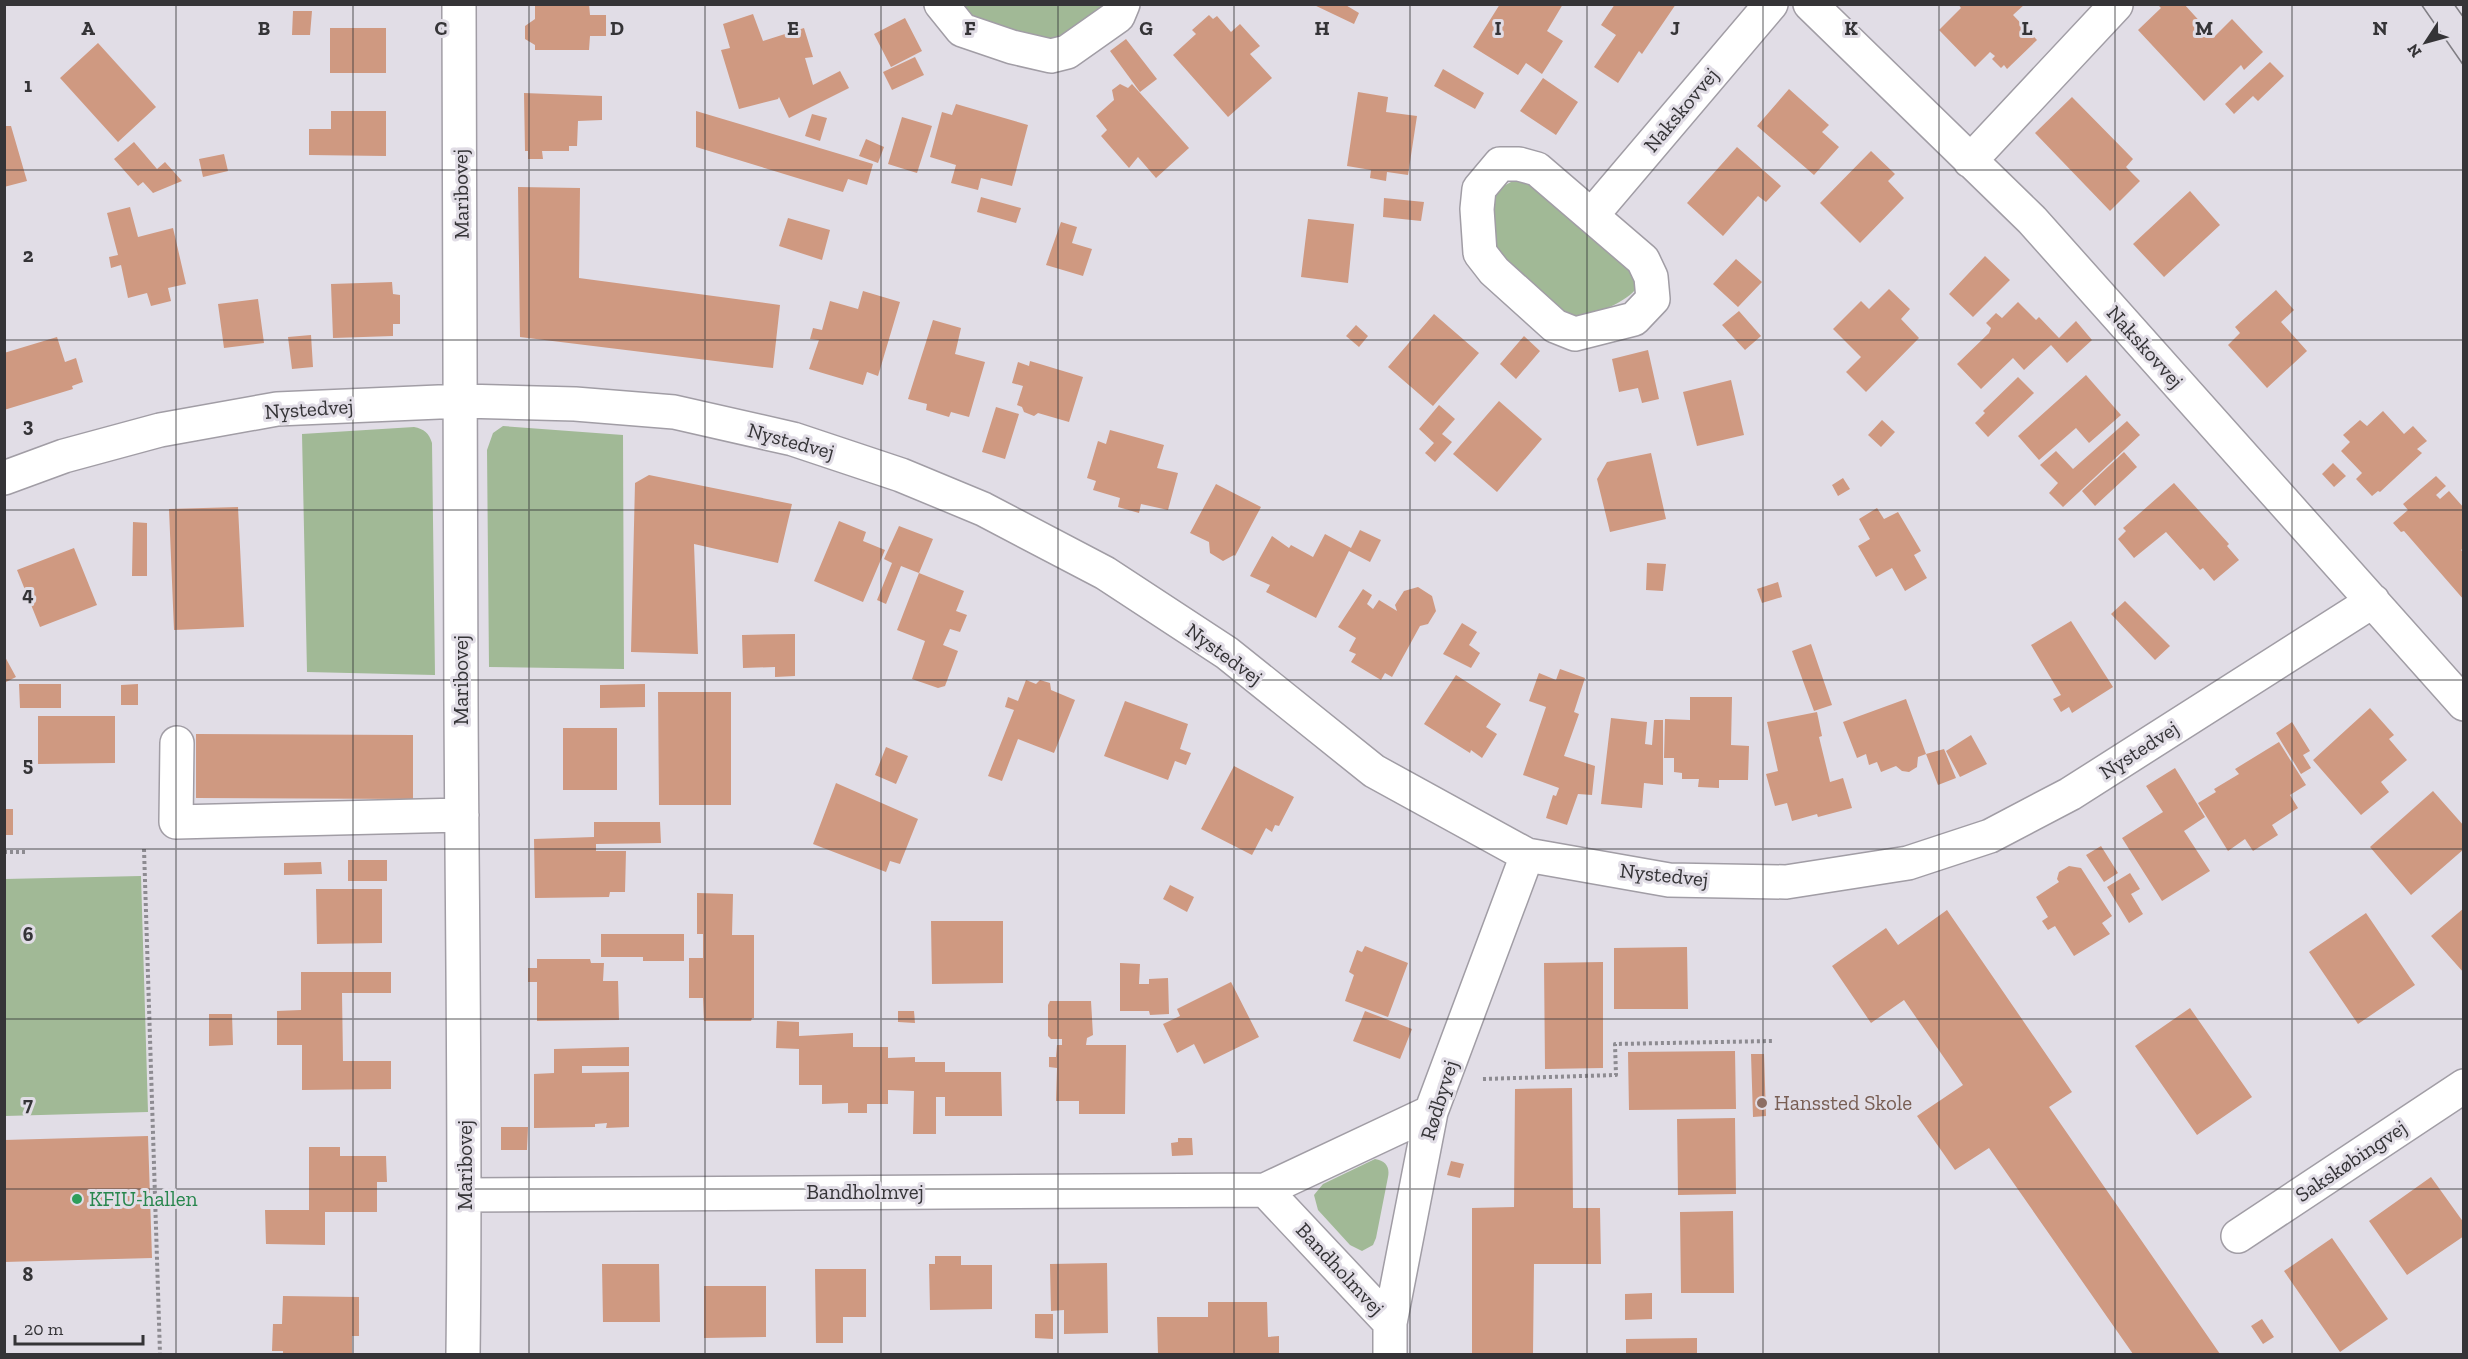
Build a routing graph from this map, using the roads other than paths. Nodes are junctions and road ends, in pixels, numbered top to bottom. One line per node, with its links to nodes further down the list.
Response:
1 (459, 4): 9 (street, Maribovej)
2 (941, 4): 3 (street)
3 (1123, 4)
4 (1770, 4): 8 (street, Nakskovvej)
5 (1810, 4): 7 (street, Nakskovvej)
6 (2116, 5): 7 (street)
7 (1970, 161): 11 (street, Nakskovvej)
8 (1592, 215): 8 (street)
9 (462, 401): 10 (street, Nystedvej); 14 (street, Maribovej); 15 (street, Nystedvej)
10 (4, 478)
11 (2373, 601): 12 (street, Nakskovvej); 15 (street, Nystedvej)
12 (2463, 704)
13 (177, 742): 14 (street)
14 (462, 815): 19 (street, Maribovej)
15 (1527, 855): 17 (street, Rødbyvej)
16 (2463, 1086): 20 (street, Sakskøbingvej)
17 (1431, 1112): 18 (street, Bandholmvej); 21 (street, Rødbyvej)
18 (1264, 1190): 19 (street, Bandholmvej); 21 (street, Bandholmvej)
19 (465, 1195): 22 (street, Maribovej)
20 (2238, 1236)
21 (1390, 1323): 23 (street, Rødbyvej)
22 (463, 1354)
23 (1390, 1354)

